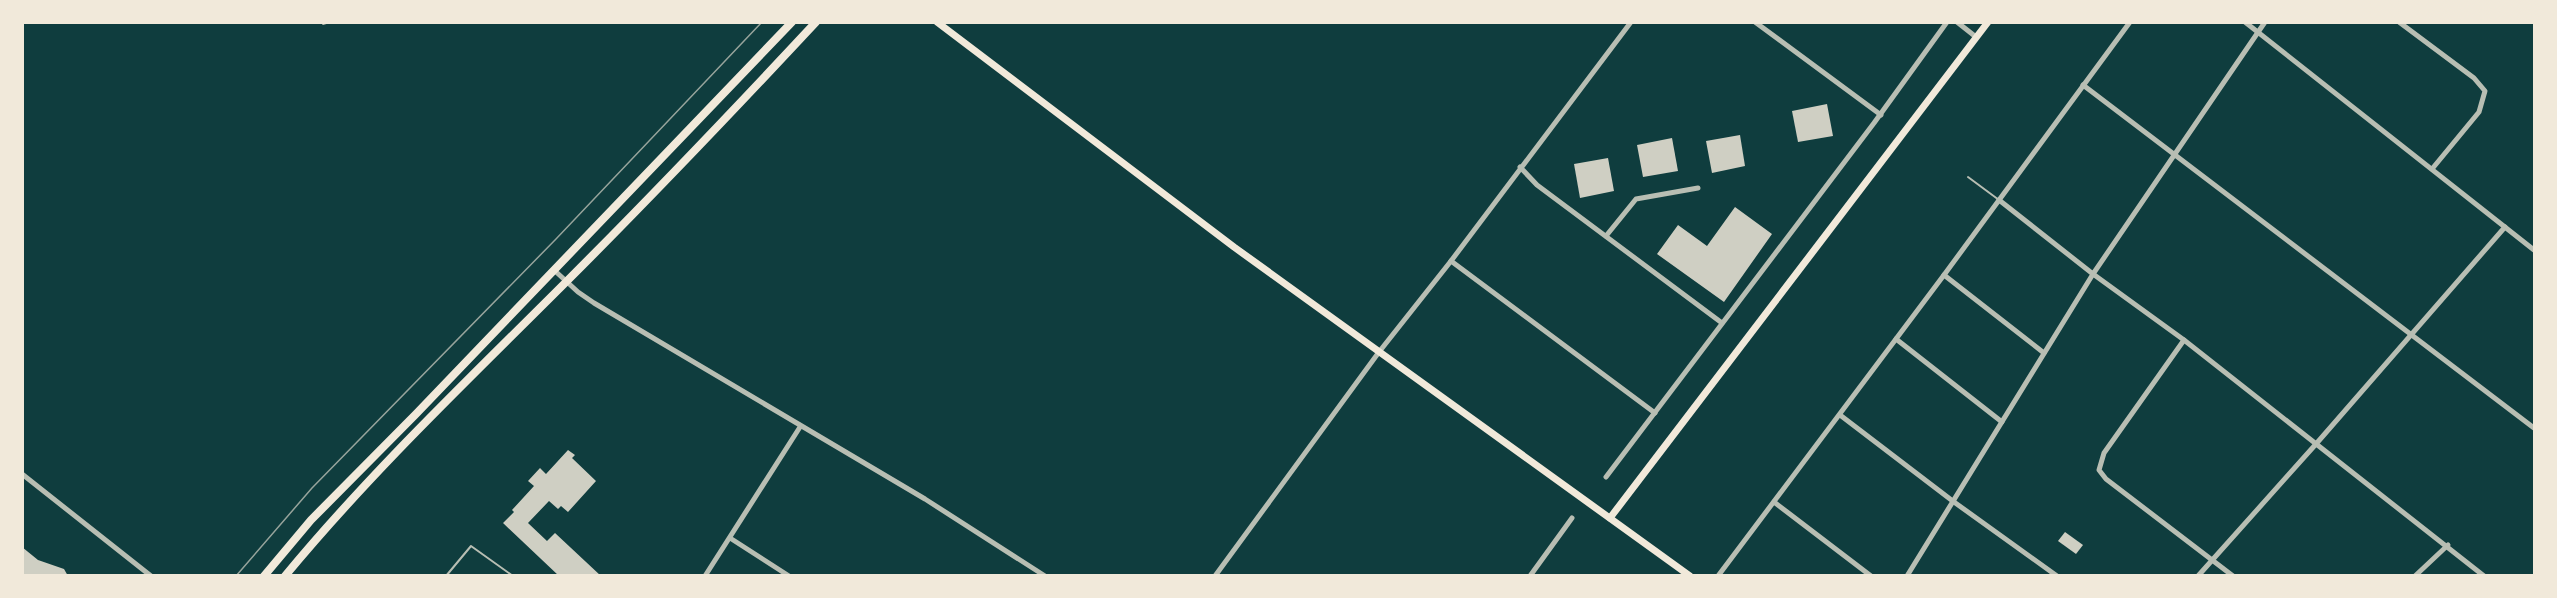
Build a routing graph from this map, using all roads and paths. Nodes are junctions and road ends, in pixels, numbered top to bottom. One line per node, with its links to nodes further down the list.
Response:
1 (332, 22): 14 (path)
2 (792, 22): 29 (main road)
3 (816, 22): 32 (main road)
4 (936, 22): 37 (main road)
5 (1631, 22): 20 (street)
6 (1755, 22): 18 (street)
7 (1947, 22): 18 (street)
8 (1957, 22): 16 (street)
9 (1988, 22): 16 (main road)
10 (2130, 22): 17 (street)
11 (2245, 22): 15 (street)
12 (2265, 22): 15 (street)
13 (2399, 22): 21 (street)
14 (323, 24)
15 (2258, 33): 19 (street); 21 (street)
16 (1977, 37): 50 (main road)
17 (2083, 85): 19 (street); 24 (street)
18 (1881, 115): 33 (street)
19 (2175, 154): 30 (street); 34 (street)
20 (1520, 167): 26 (street); 28 (street)
21 (2432, 169): 25 (street)
22 (1968, 177): 24 (lane)
23 (1698, 188): 26 (street)
24 (1999, 200): 30 (street); 31 (street)
25 (2505, 227): 27 (street); 34 (street)
26 (1606, 236): 33 (street)
27 (2535, 250)
28 (1451, 261): 37 (street); 39 (street)
29 (554, 270): 32 (street); 55 (main road)
30 (2092, 274): 36 (street); 38 (street)
31 (1944, 275): 35 (street); 38 (street)
32 (567, 282): 42 (street); 56 (main road)
33 (1722, 323): 39 (street)
34 (2413, 333): 43 (street); 44 (street)
35 (1896, 339): 40 (street); 41 (street)
36 (2184, 340): 44 (street); 53 (street)
37 (1379, 352): 50 (main road); 62 (street)
38 (2044, 353): 41 (street)
39 (1654, 413): 46 (street)
40 (1840, 415): 47 (street); 48 (street)
41 (2002, 423): 48 (street)
42 (800, 426): 51 (street); 61 (street)
43 (2535, 428)
44 (2316, 444): 52 (street); 53 (street)
45 (22, 474): 54 (street)
46 (1606, 477)
47 (1774, 502): 65 (street); 66 (street)
48 (1954, 502): 67 (street); 68 (street)
49 (1572, 518): 63 (street)
50 (1610, 518): 64 (main road)
51 (730, 538): 59 (street); 60 (street)
52 (2448, 545): 71 (street); 72 (street)
53 (2211, 560): 69 (street); 70 (street)
54 (151, 576)
55 (264, 576)
56 (285, 576)
57 (446, 576): 58 (lane)
58 (513, 576)
59 (705, 576)
60 (789, 576)
61 (1045, 576)
62 (1215, 576)
63 (1530, 576)
64 (1690, 576)
65 (1718, 576)
66 (1871, 576)
67 (1907, 576)
68 (2057, 576)
69 (2198, 576)
70 (2234, 576)
71 (2415, 576)
72 (2484, 576)

